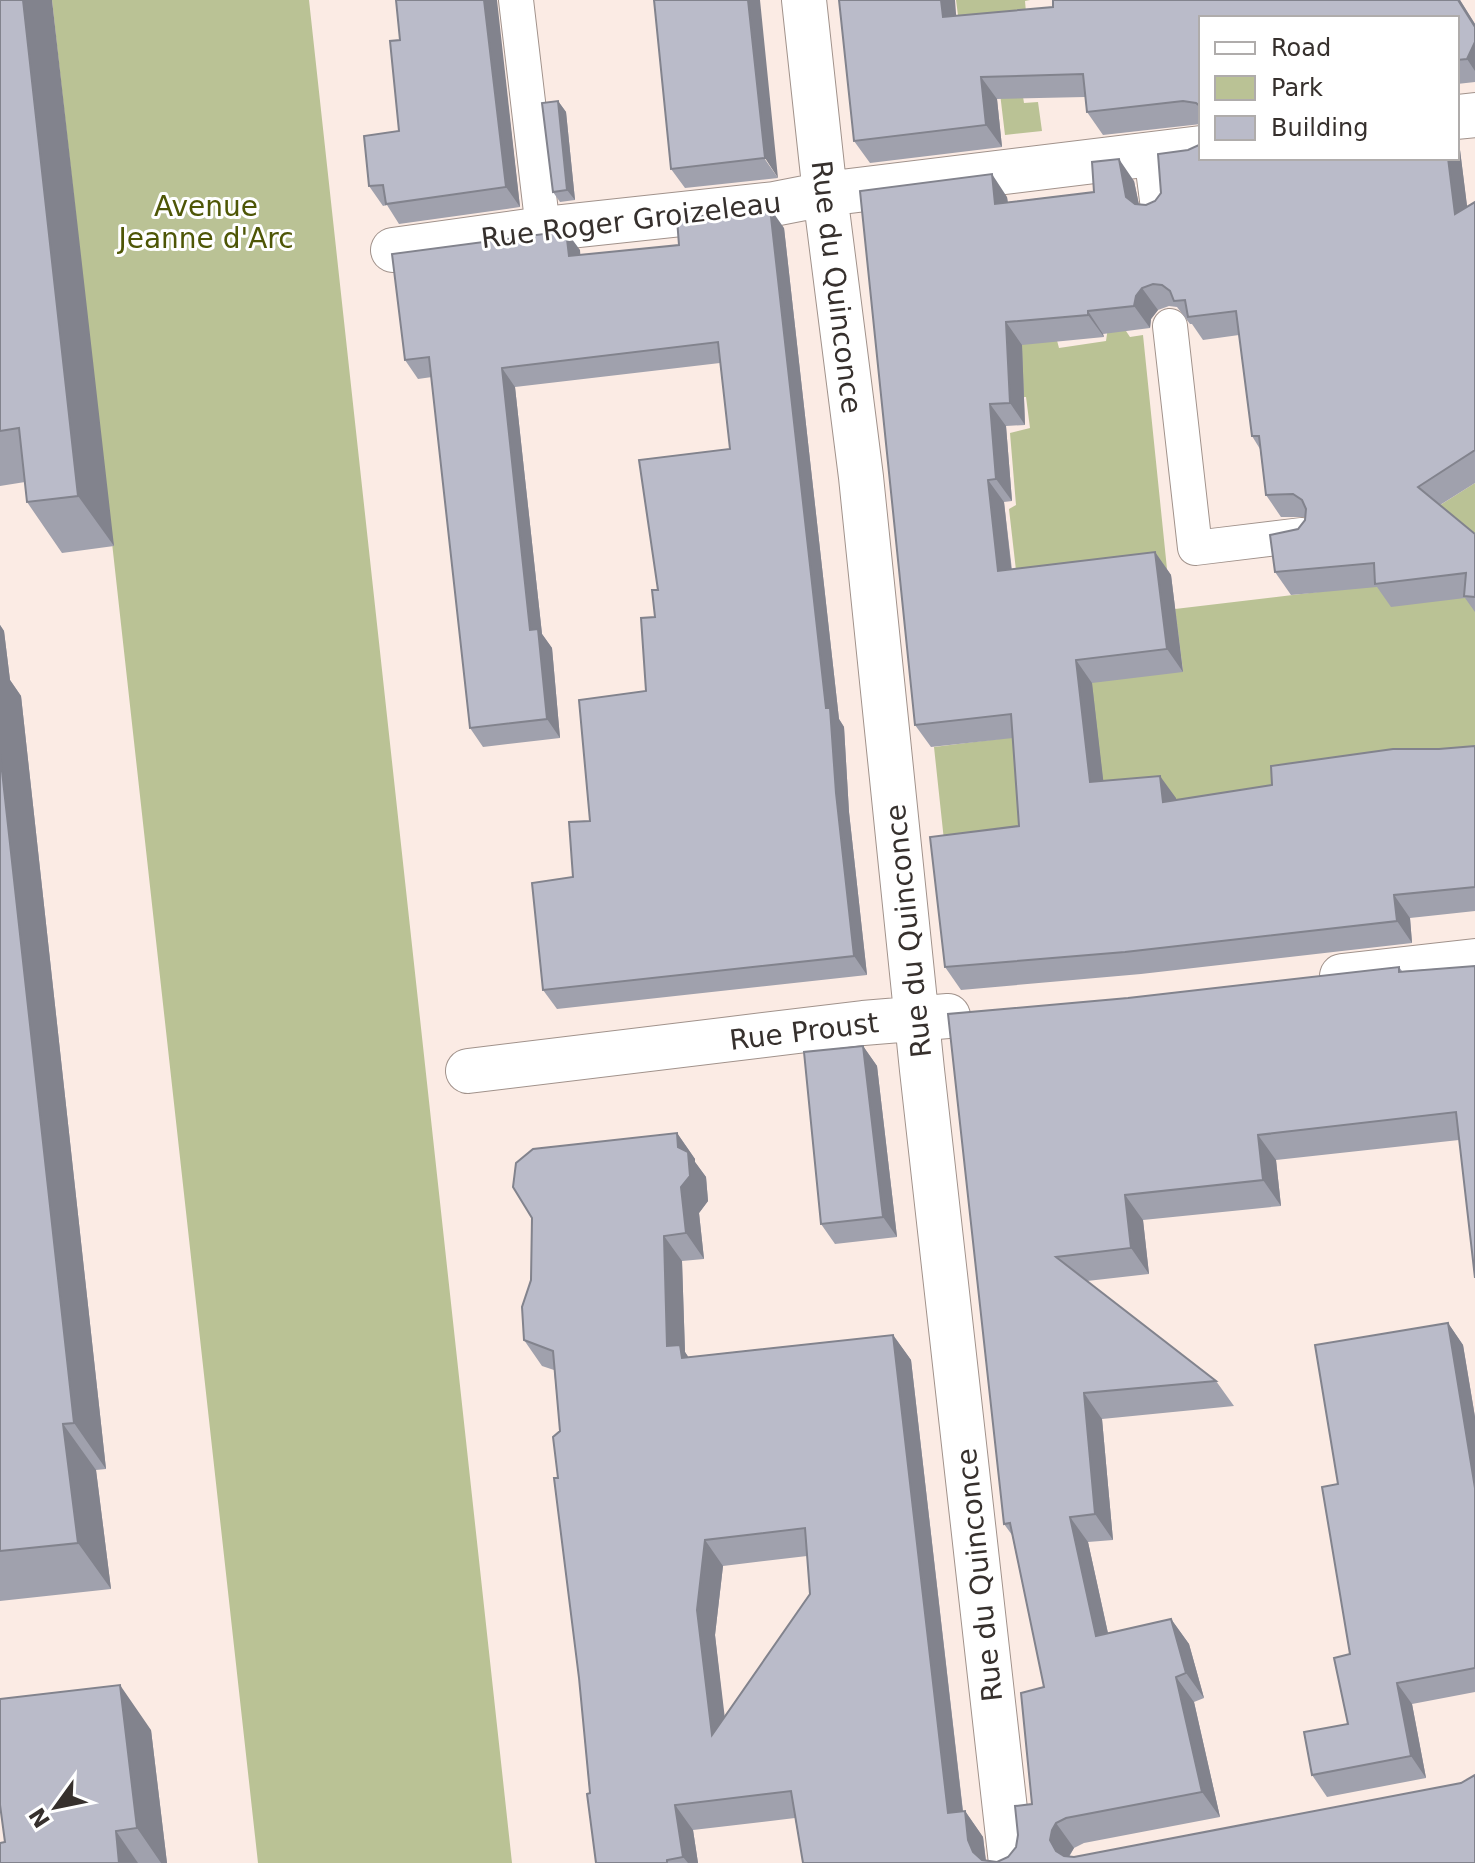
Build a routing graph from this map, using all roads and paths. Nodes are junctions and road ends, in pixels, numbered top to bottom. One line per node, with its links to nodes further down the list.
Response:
1 (516, 0): 7 (lane)
2 (804, 0): 5 (street, Rue du Quinconce)
3 (1199, 148): 4 (street, Rue Roger Groizeleau)
4 (1151, 154): 5 (street, Rue Roger Groizeleau); 6 (lane)
5 (825, 194): 7 (street, Rue Roger Groizeleau); 14 (street, Rue du Quinconce)
6 (1158, 208)
7 (543, 229): 8 (street, Rue Roger Groizeleau)
8 (393, 250)
9 (1170, 326): 10 (lane)
10 (1302, 535)
11 (1475, 961): 12 (street)
12 (1296, 981)
13 (986, 1013): 14 (street, Rue Proust)
14 (917, 1019): 15 (street, Rue Proust); 16 (street, Rue du Quinconce)
15 (468, 1071)
16 (1011, 1863)

